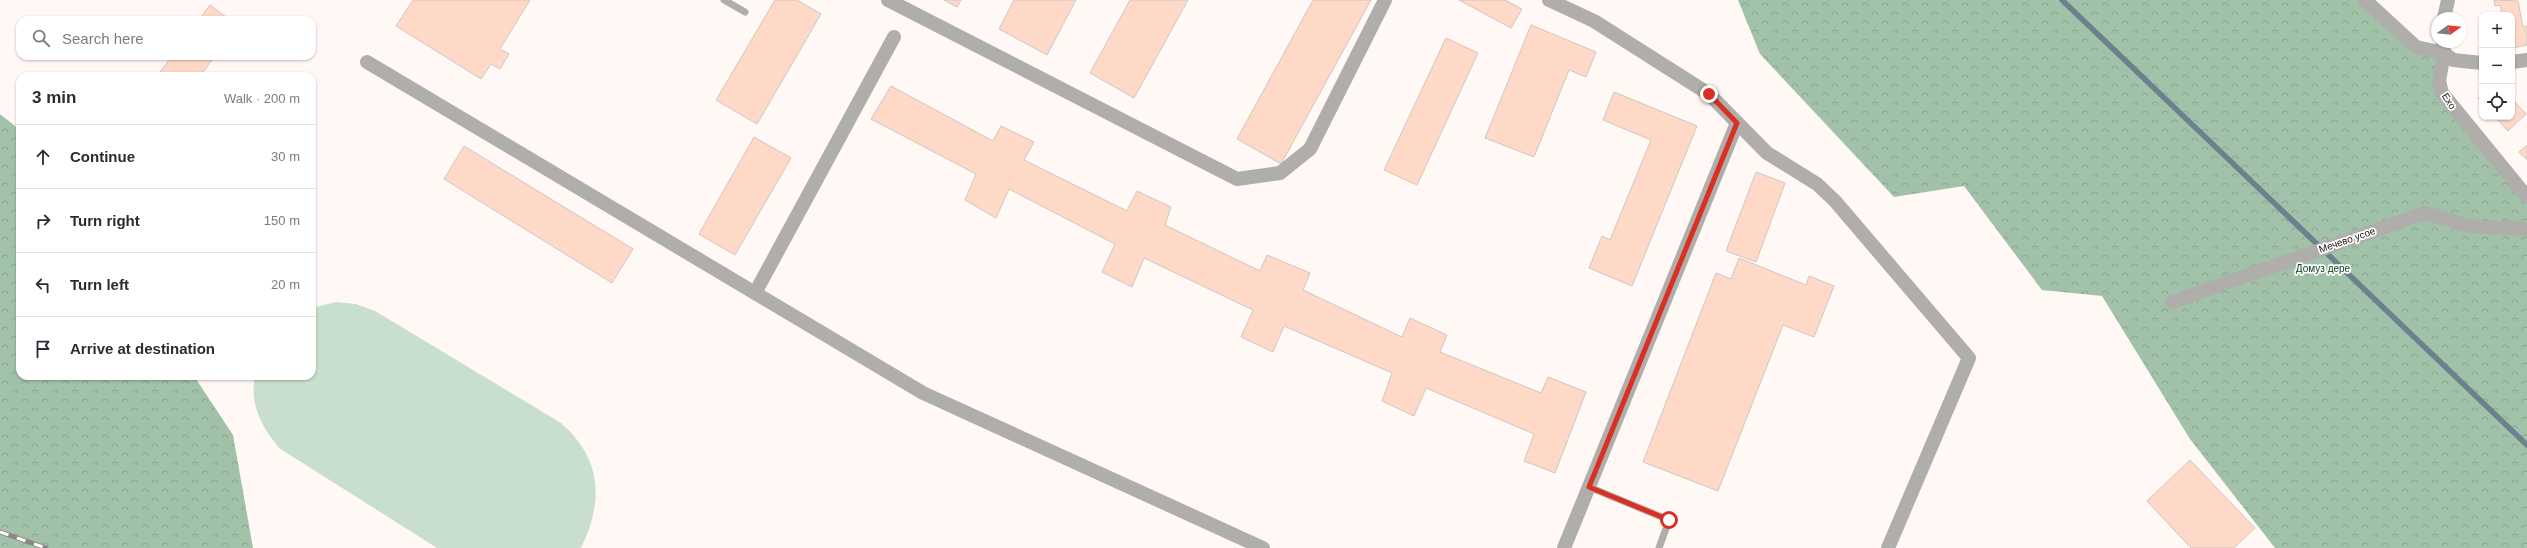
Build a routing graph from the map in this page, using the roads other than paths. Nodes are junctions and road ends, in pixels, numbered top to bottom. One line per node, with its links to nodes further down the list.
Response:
1 (724, 0): 7 (lane)
2 (888, 0): 3 (street)
3 (1385, 0)
4 (1549, 0): 16 (street)
5 (2365, 0): 10 (street)
6 (2448, 0): 8 (street)
7 (745, 12)
8 (2445, 12)
9 (894, 36): 19 (street)
10 (2431, 48)
11 (2443, 48): 15 (street); 17 (street, Ехо)
12 (2527, 60): 14 (street)
13 (367, 62): 19 (street)
14 (2515, 62)
15 (2479, 63)
16 (1737, 123): 21 (street); 25 (street)
17 (2527, 197)
18 (2527, 229): 20 (street, Мечево усое)
19 (755, 293): 22 (street)
20 (2172, 302)
21 (1589, 487): 23 (street); 24 (lane)
22 (1263, 548)
23 (1564, 548)
24 (1659, 548)
25 (1888, 548)

